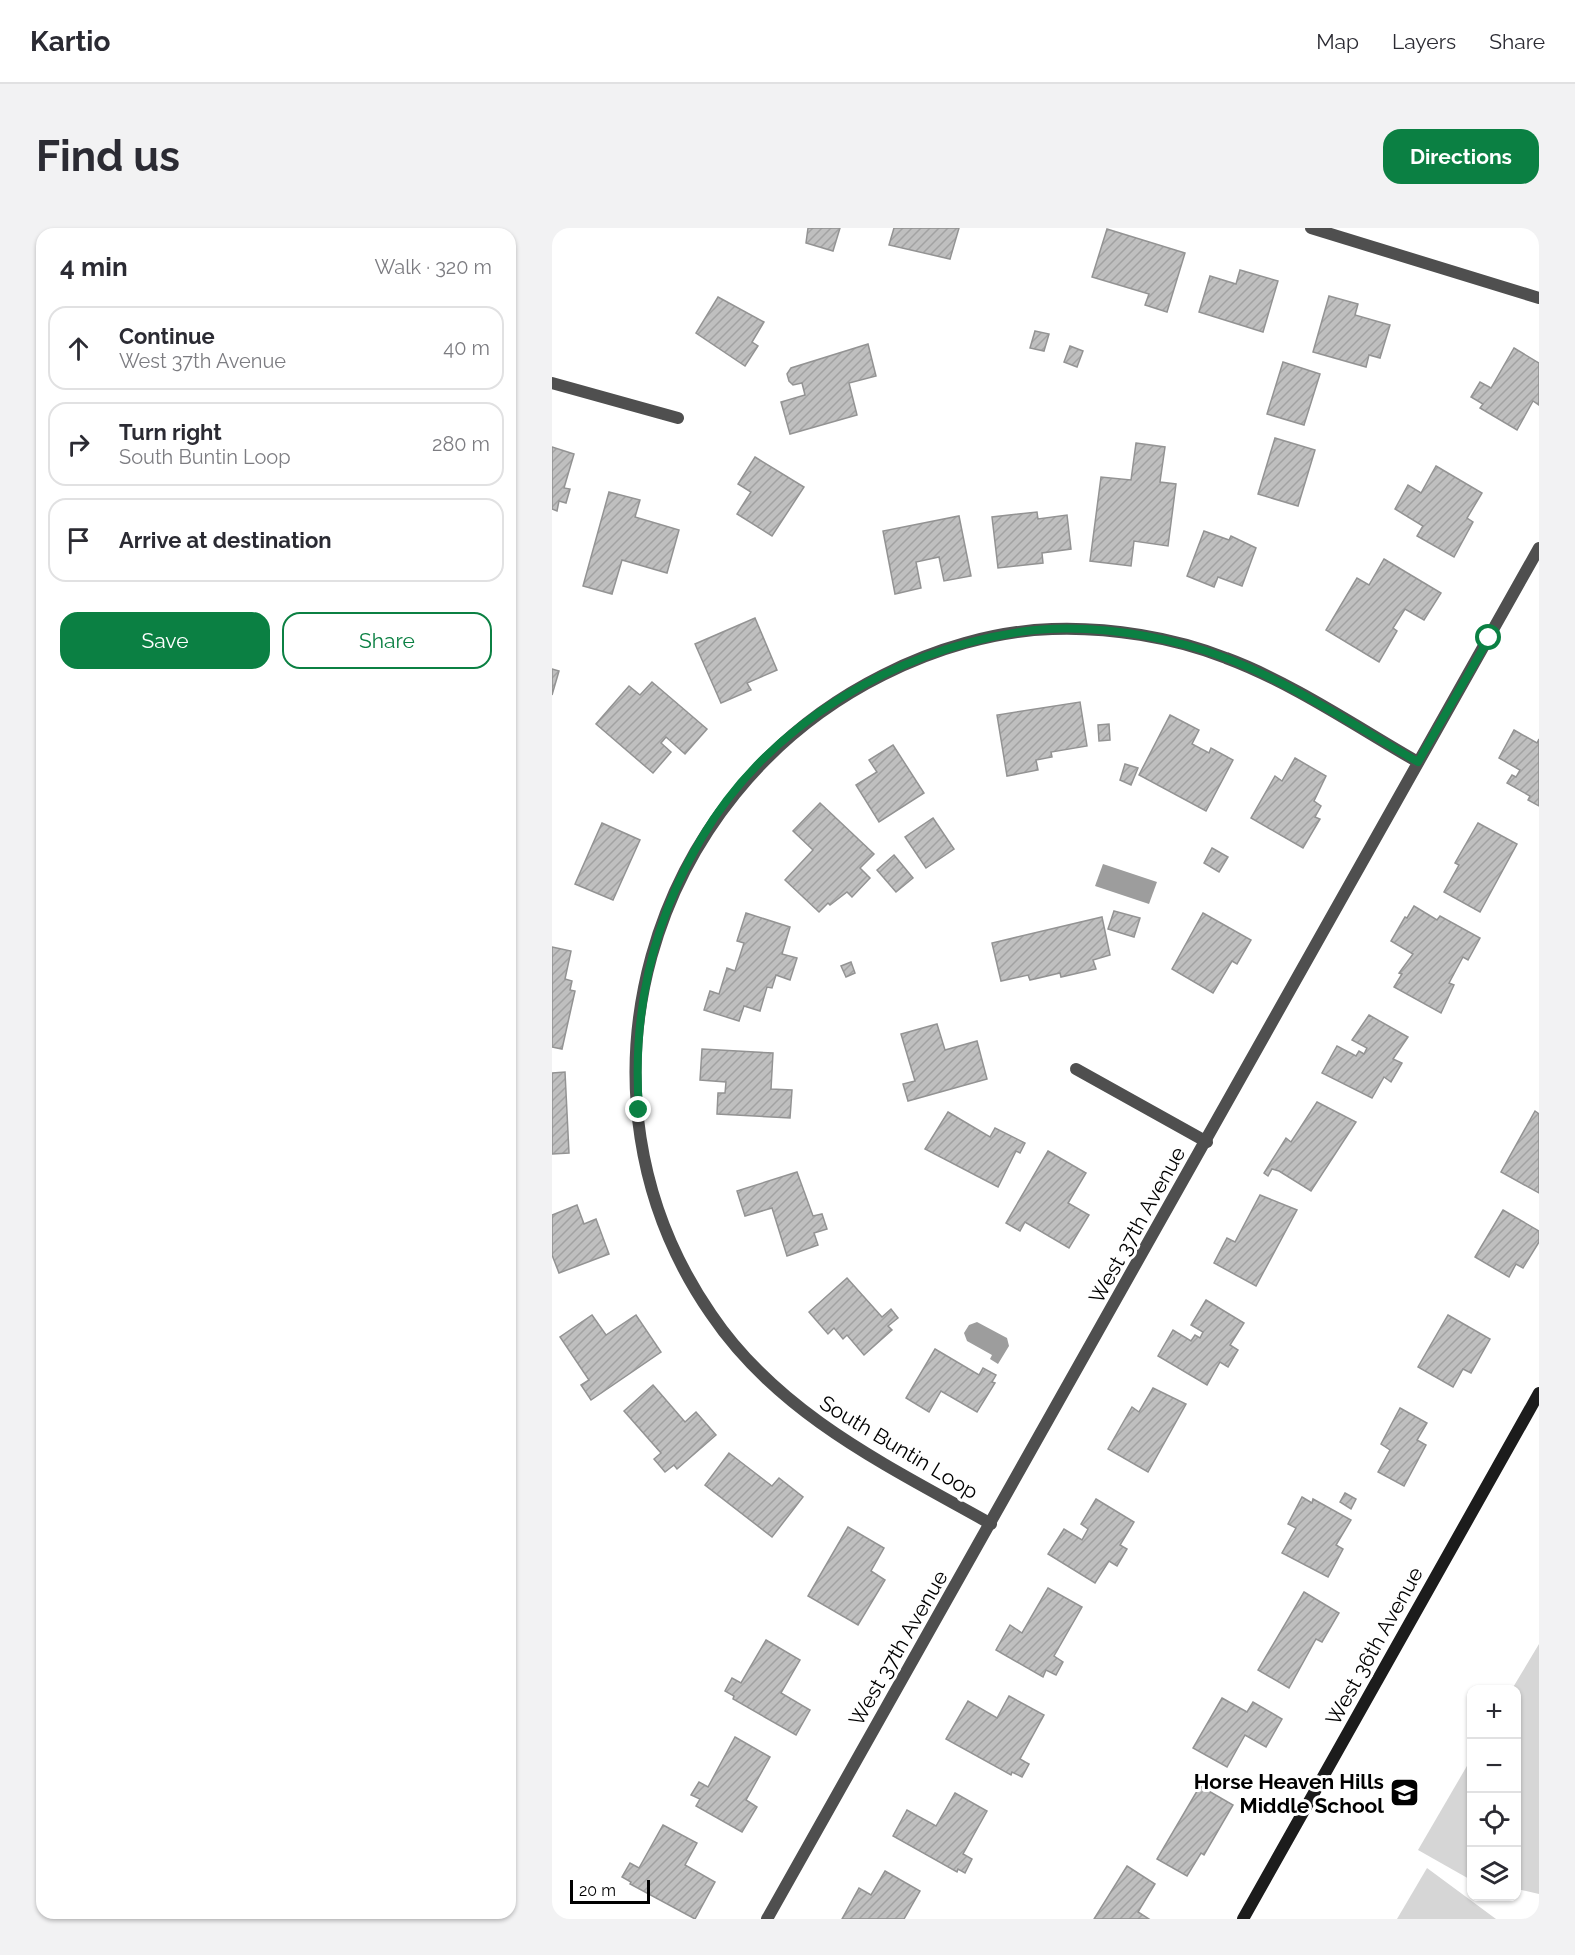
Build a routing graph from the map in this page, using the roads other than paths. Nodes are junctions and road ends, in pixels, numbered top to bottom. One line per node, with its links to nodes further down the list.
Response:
1 (1311, 228): 2 (street)
2 (1539, 298)
3 (552, 383): 4 (street)
4 (678, 418)
5 (1539, 548): 6 (street, West 37th Avenue)
6 (1418, 762): 8 (street, West 37th Avenue); 10 (street, South Buntin Loop)
7 (1076, 1069): 8 (street)
8 (1207, 1142): 10 (street, West 37th Avenue)
9 (1539, 1393): 12 (street, West 36th Avenue)
10 (991, 1524): 11 (street, West 37th Avenue)
11 (766, 1919)
12 (1243, 1919)

